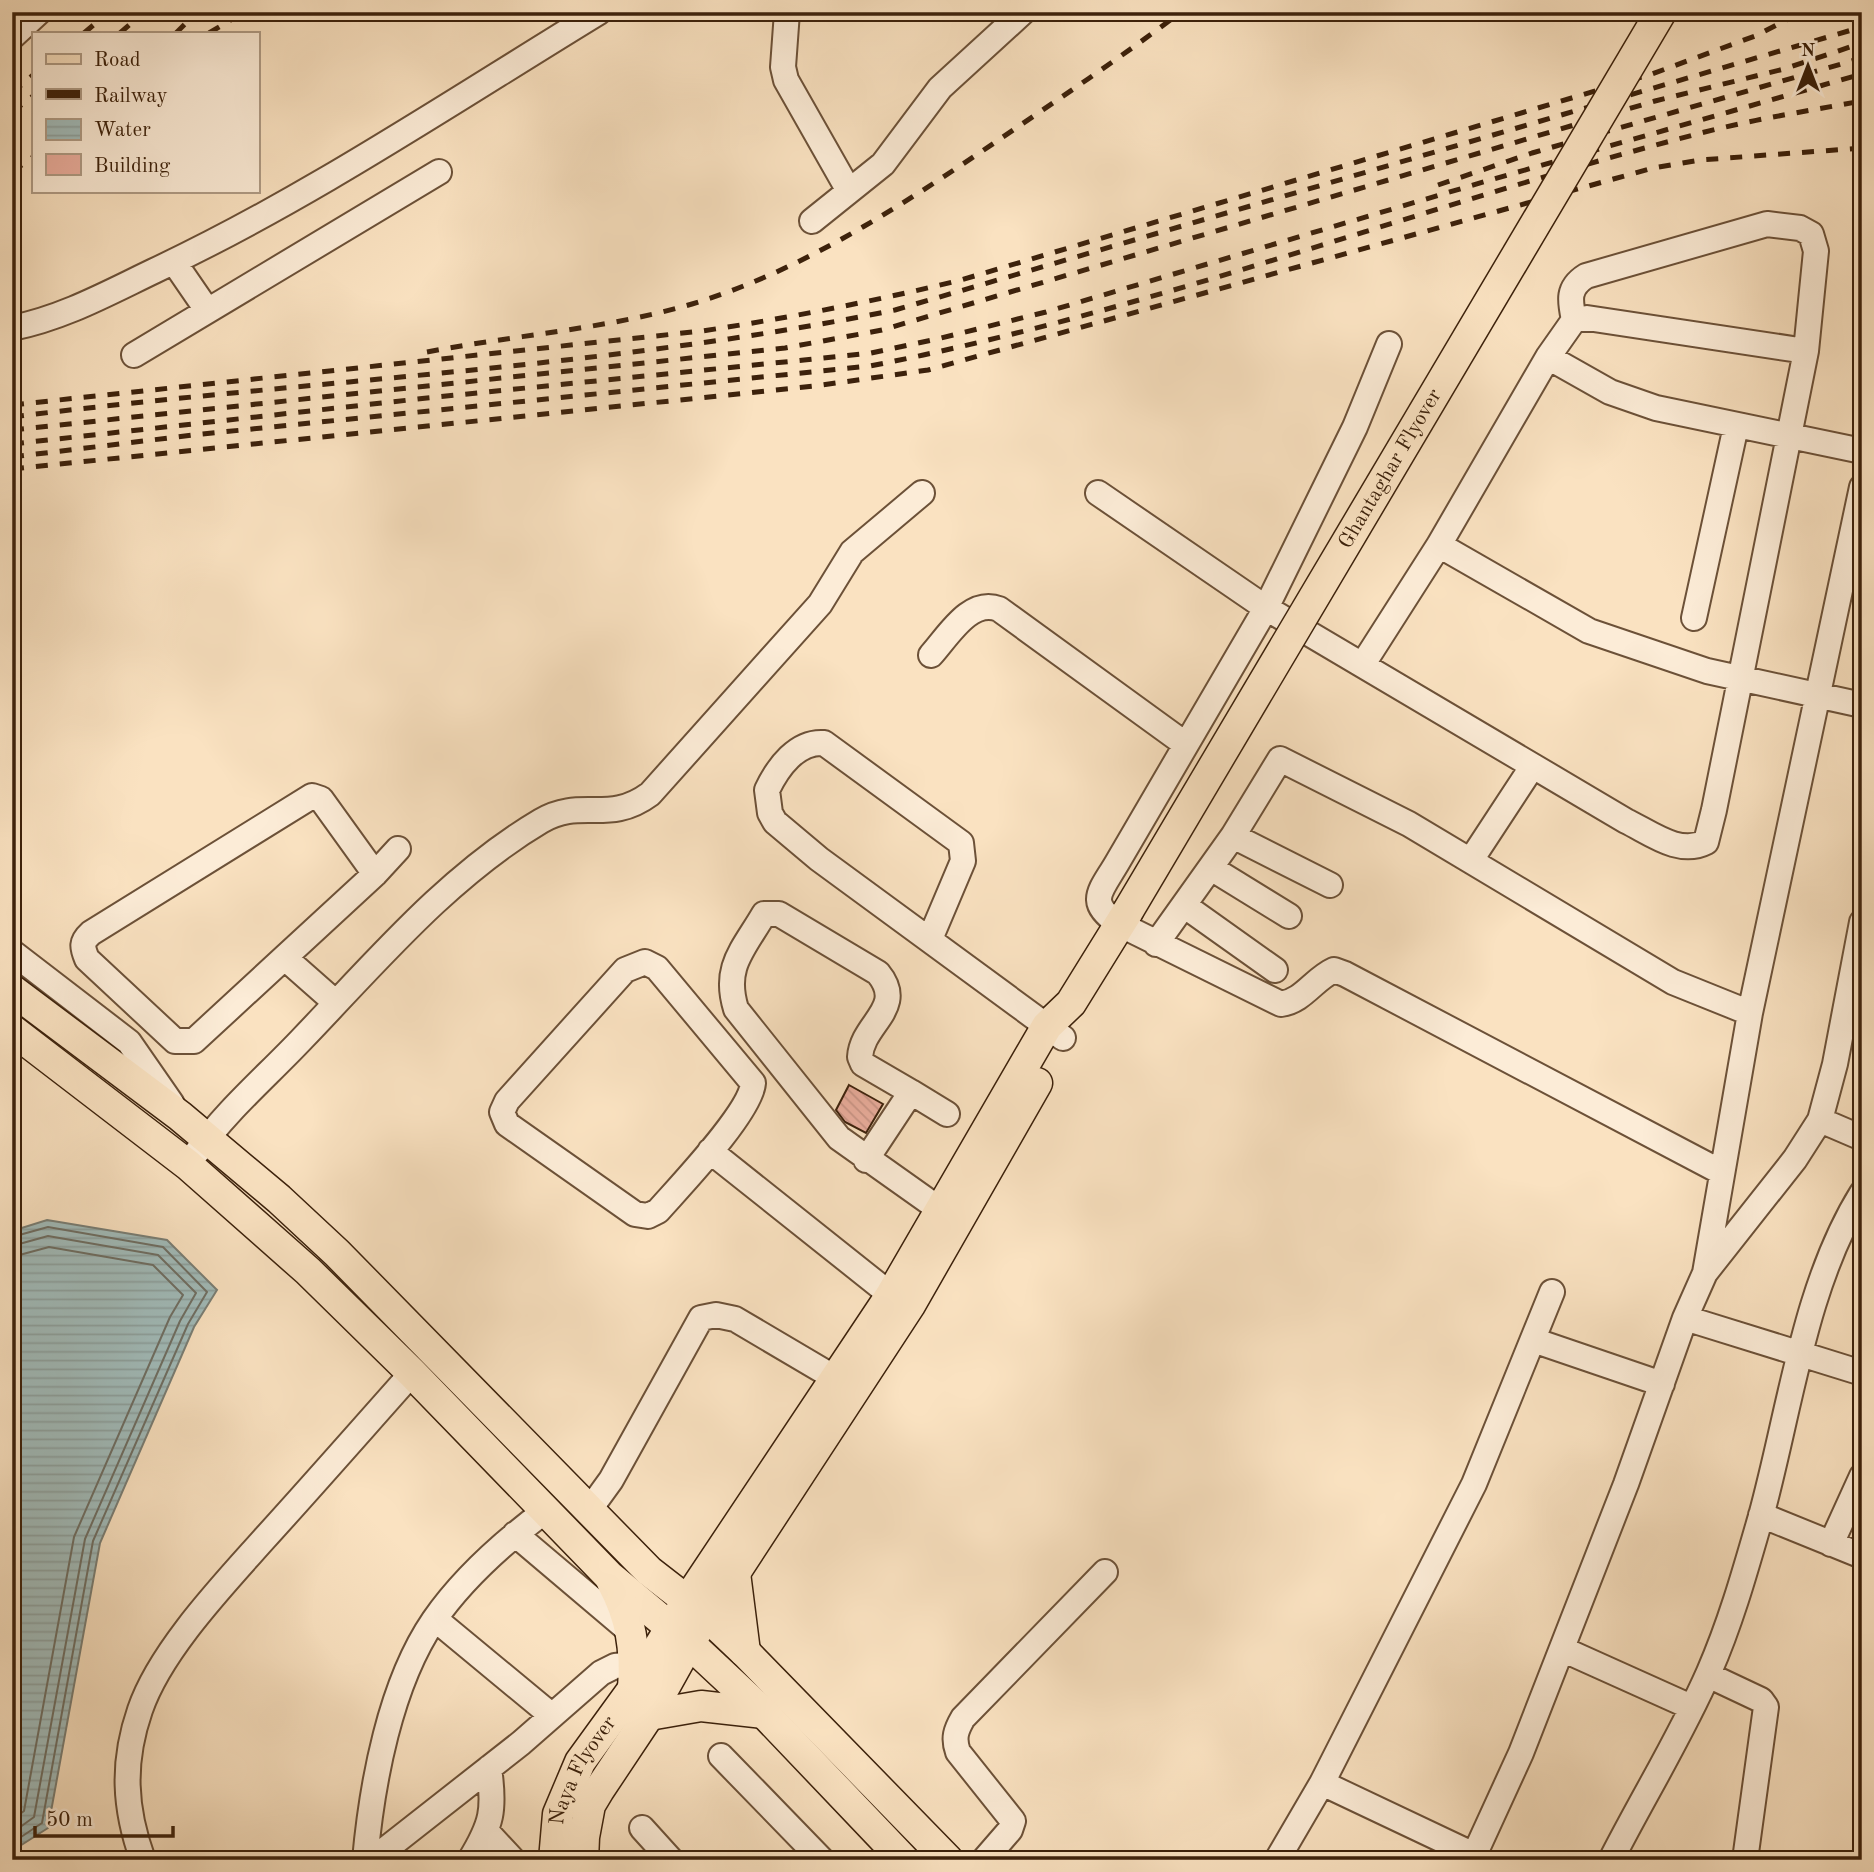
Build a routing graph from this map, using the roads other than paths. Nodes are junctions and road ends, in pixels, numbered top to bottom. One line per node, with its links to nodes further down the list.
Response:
1 (39, 12): 6 (street)
2 (599, 12): 10 (street)
3 (787, 12): 8 (street)
4 (1023, 12): 8 (street)
5 (1661, 12): 42 (main road, Ghantaghar Flyover, bridge)
6 (13, 36)
7 (439, 172): 11 (street)
8 (849, 191): 9 (street)
9 (812, 221)
10 (174, 262): 11 (street); 13 (street)
11 (207, 310): 16 (street)
12 (1574, 320): 15 (street); 15 (street); 17 (street)
13 (12, 328)
14 (1389, 344): 25 (street)
15 (1806, 351): 19 (street)
16 (134, 355)
17 (1548, 357): 18 (street); 24 (street)
18 (1736, 426): 19 (street); 26 (street)
19 (1788, 437): 20 (street); 29 (street)
20 (1862, 451)
21 (1862, 487): 30 (street)
22 (922, 492): 50 (street)
23 (1098, 494): 25 (street)
24 (1439, 545): 28 (street); 29 (street)
25 (1266, 608): 28 (street); 32 (street)
26 (1695, 618)
27 (931, 655): 32 (street)
28 (1363, 664): 33 (street)
29 (1738, 678): 30 (street); 33 (street)
30 (1819, 694): 31 (street); 51 (street)
31 (1862, 705)
32 (1185, 744): 42 (street)
33 (1532, 767): 36 (street)
34 (1233, 836): 36 (street); 37 (street); 39 (street)
35 (398, 849): 38 (street)
36 (1471, 860): 51 (street)
37 (1211, 868): 40 (street); 41 (street)
38 (375, 874): 47 (street); 47 (street)
39 (1330, 885)
40 (1185, 906): 45 (street); 48 (street)
41 (1289, 916)
42 (1123, 918): 45 (street); 53 (main road, Ghantaghar Flyover)
43 (1862, 922): 57 (street)
44 (930, 939): 44 (street); 53 (street)
45 (1156, 944): 63 (street)
46 (12, 952): 56 (street)
47 (285, 958): 50 (street)
48 (1275, 970)
49 (12, 990): 56 (main road)
50 (336, 1003): 58 (street)
51 (1750, 1013): 63 (street)
52 (12, 1030): 62 (main road)
53 (1055, 1032): 65 (main road, Ghantaghar Flyover)
54 (911, 1092): 55 (street); 61 (street); 61 (street)
55 (947, 1114)
56 (180, 1116): 58 (main road)
57 (1820, 1120): 59 (street); 66 (street)
58 (207, 1138): 62 (street); 77 (main road)
59 (1862, 1138)
60 (710, 1151): 60 (street); 68 (street)
61 (866, 1160): 65 (street)
62 (188, 1165): 72 (main road)
63 (1721, 1172): 66 (street)
64 (1862, 1193): 71 (street)
65 (947, 1216): 68 (main road); 84 (main road)
66 (1705, 1273): 69 (street)
67 (1552, 1293): 70 (street)
68 (891, 1295): 74 (main road)
69 (1685, 1318): 71 (street); 75 (street)
70 (1533, 1340): 75 (street); 100 (street)
71 (1801, 1352): 73 (street); 79 (street)
72 (412, 1373): 78 (main road); 105 (street)
73 (1862, 1373)
74 (835, 1378): 77 (street); 86 (main road)
75 (1662, 1384): 90 (street)
76 (1862, 1476): 81 (street)
77 (590, 1509): 86 (main road)
78 (545, 1511): 80 (street); 85 (main road)
79 (1761, 1515): 81 (street); 92 (street)
80 (515, 1534): 87 (street); 88 (street)
81 (1831, 1544): 82 (street)
82 (1862, 1556)
83 (1105, 1572): 115 (street)
84 (735, 1573): 86 (main road); 91 (main road)
85 (609, 1576): 88 (main road); 89 (main road)
86 (697, 1608): 89 (main road); 91 (main road)
87 (435, 1619): 96 (street); 106 (street)
88 (632, 1633): 93 (main road)
89 (680, 1635): 93 (main road, Naya Flyover); 95 (main road); 97 (main road, Naya Flyover)
90 (1562, 1649): 94 (street); 104 (street)
91 (745, 1652): 114 (main road)
92 (1708, 1675): 94 (street); 118 (street)
93 (634, 1677): 96 (street); 110 (main road, Naya Flyover)
94 (1691, 1707): 117 (street)
95 (764, 1713): 97 (main road); 103 (main road)
96 (551, 1715): 99 (street)
97 (649, 1715): 111 (main road, Naya Flyover)
98 (721, 1756): 113 (street)
99 (489, 1768): 102 (street); 107 (street)
100 (1322, 1783): 104 (street); 116 (street)
101 (642, 1828): 112 (street)
102 (487, 1832): 108 (street); 109 (street)
103 (890, 1856)
104 (1473, 1857)
105 (143, 1860)
106 (365, 1860)
107 (372, 1860)
108 (470, 1860)
109 (513, 1860)
110 (554, 1860)
111 (583, 1860)
112 (671, 1860)
113 (822, 1860)
114 (948, 1860)
115 (984, 1860)
116 (1278, 1860)
117 (1611, 1860)
118 (1745, 1860)

